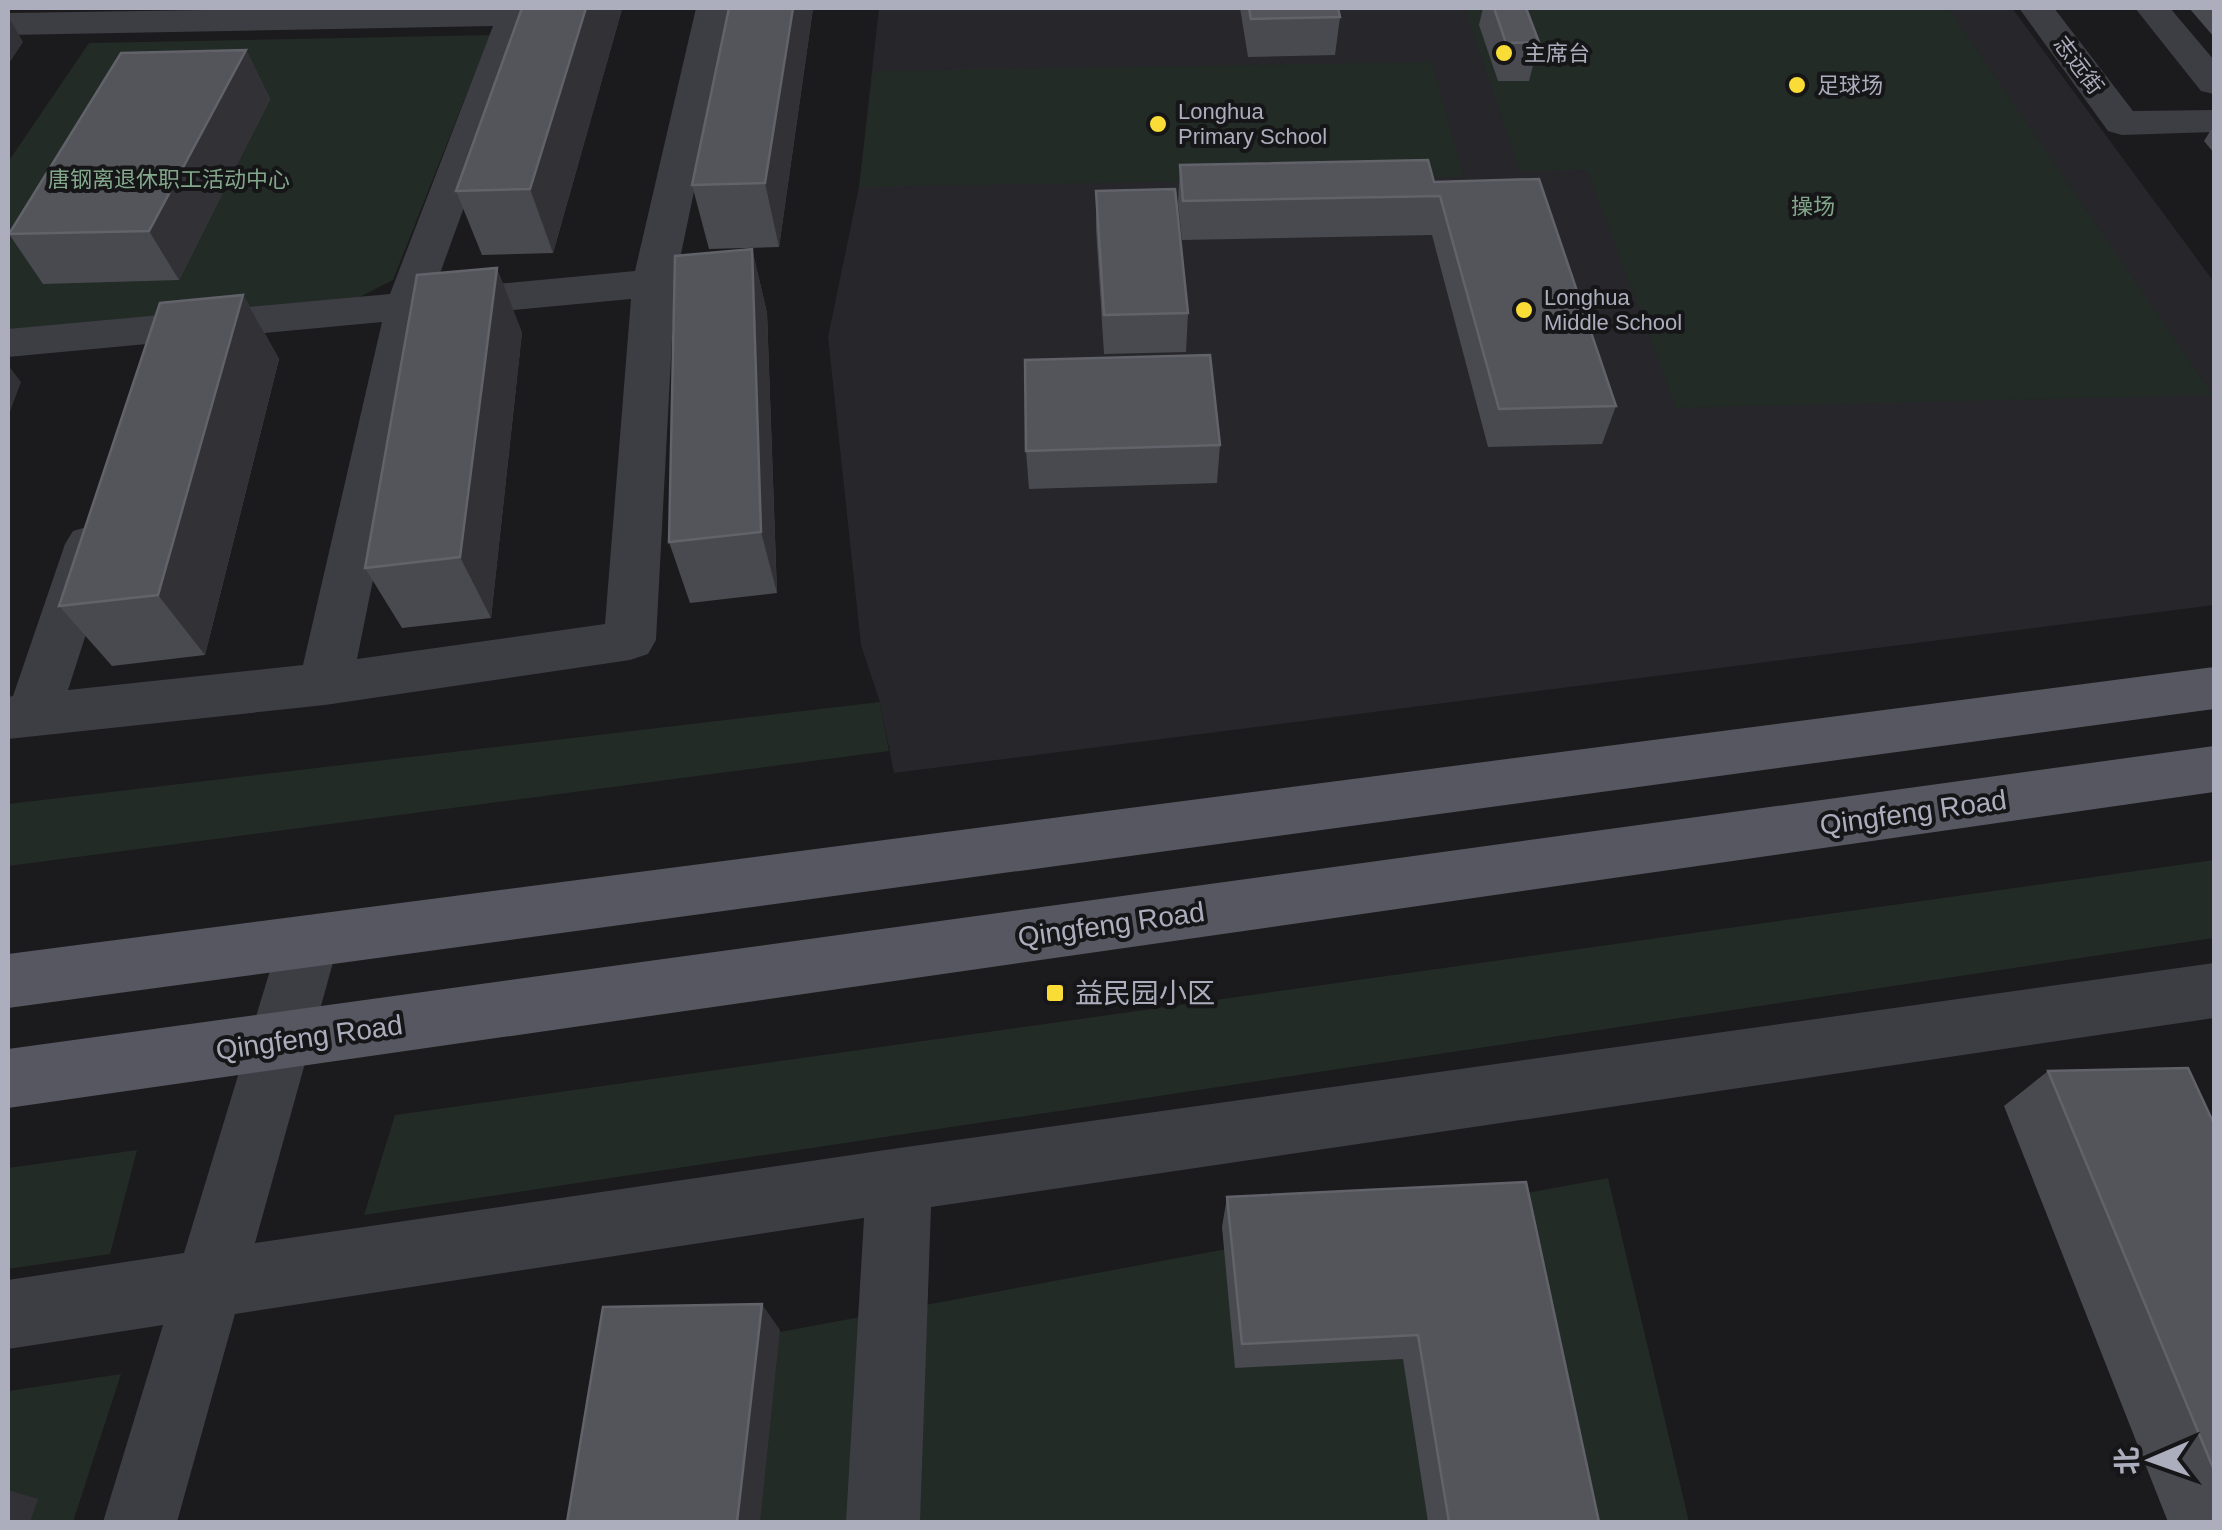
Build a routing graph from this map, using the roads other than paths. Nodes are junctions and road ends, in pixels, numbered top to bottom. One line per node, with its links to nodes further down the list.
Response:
1 (714, 8): 9 (street)
2 (2036, 8): 8 (street, 志远街)
3 (2152, 8): 7 (street)
4 (516, 11): 5 (street); 10 (street)
5 (338, 13): 6 (street)
6 (8, 24)
7 (2214, 83)
8 (2214, 121)
9 (654, 282): 10 (street); 15 (street)
10 (406, 306): 11 (street); 15 (street)
11 (163, 328): 12 (street); 13 (street)
12 (8, 344)
13 (144, 384)
14 (107, 494): 17 (street)
15 (324, 684): 17 (street)
16 (2214, 688): 19 (main road)
17 (20, 716)
18 (2214, 769): 22 (main road, Qingfeng Road)
19 (309, 941): 20 (main road); 22 (street)
20 (8, 982)
21 (2214, 991): 24 (street)
22 (279, 1042): 23 (main road, Qingfeng Road); 25 (street)
23 (8, 1079)
24 (900, 1180): 25 (street); 28 (street)
25 (212, 1282): 26 (street); 27 (street)
26 (8, 1314)
27 (140, 1522)
28 (883, 1522)

